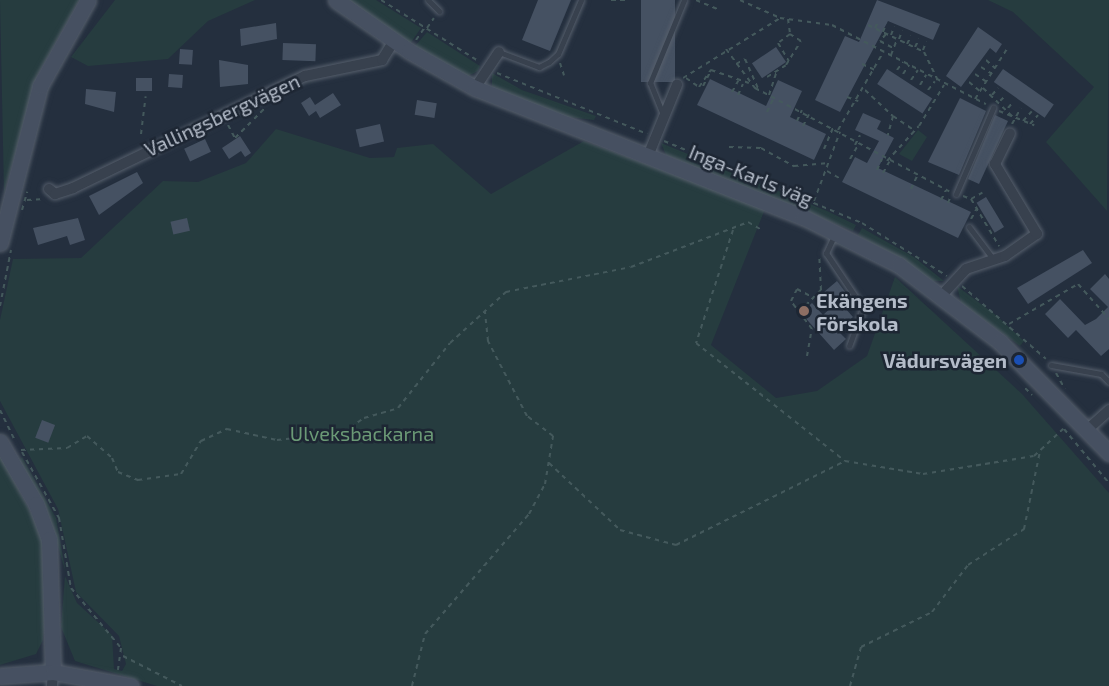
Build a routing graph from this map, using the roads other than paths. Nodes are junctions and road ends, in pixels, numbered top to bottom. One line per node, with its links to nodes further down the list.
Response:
1 (88, 0): 19 (street)
2 (336, 0): 7 (street, Inga-Karls väg)
3 (429, 0): 6 (lane)
4 (581, 0): 8 (lane)
5 (684, 0): 12 (lane)
6 (439, 12)
7 (394, 41): 10 (street, Inga-Karls väg); 15 (street, Vallingsbergvägen)
8 (499, 52): 10 (street)
9 (681, 81): 12 (street)
10 (475, 88): 14 (street, Inga-Karls väg)
11 (993, 108): 16 (lane)
12 (664, 117): 14 (street)
13 (1010, 133): 20 (street)
14 (648, 156): 18 (street, Inga-Karls väg)
15 (52, 192)
16 (956, 194)
17 (970, 225): 20 (lane)
18 (836, 231): 21 (street, Inga-Karls väg); 22 (lane)
19 (6, 245)
20 (1000, 258): 21 (street)
21 (942, 295): 26 (street, Inga-Karls väg)
22 (849, 346)
23 (1052, 365): 24 (lane)
24 (1109, 382)
25 (1109, 410): 26 (street)
26 (1087, 430): 28 (street, Inga-Karls väg)
27 (0, 442): 30 (street)
28 (1109, 453)
29 (0, 676): 30 (street)
30 (52, 679): 31 (street)
31 (131, 686)

